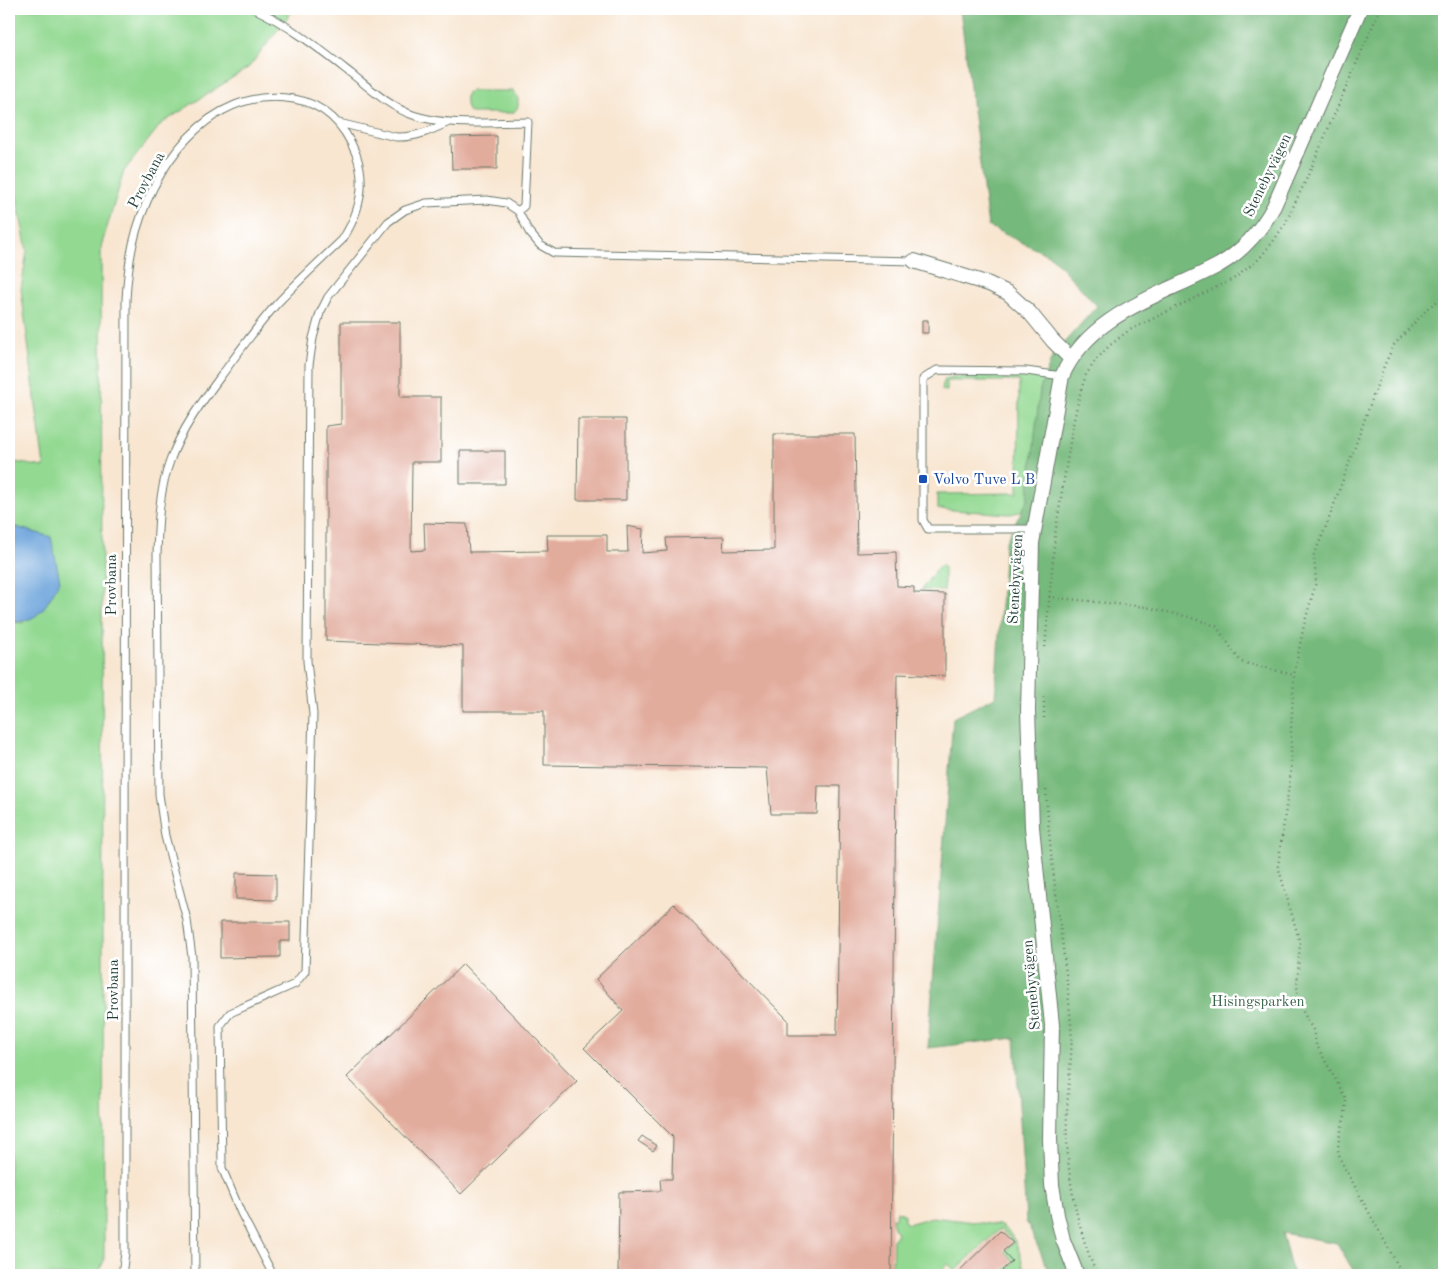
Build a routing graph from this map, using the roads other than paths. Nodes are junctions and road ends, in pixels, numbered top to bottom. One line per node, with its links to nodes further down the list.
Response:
1 (255, 9): 3 (lane)
2 (1360, 9): 7 (street, Stenebyvägen)
3 (450, 122): 4 (lane); 5 (lane)
4 (339, 123): 10 (lane, Provbana); 11 (lane, Provbana)
5 (518, 210): 6 (lane); 12 (lane)
6 (914, 261): 7 (street)
7 (1071, 359): 8 (street, Stenebyvägen)
8 (1062, 376): 9 (street, Stenebyvägen); 9 (lane)
9 (1034, 529): 13 (street, Stenebyvägen)
10 (122, 1275)
11 (195, 1275)
12 (273, 1275)
13 (1076, 1275)

